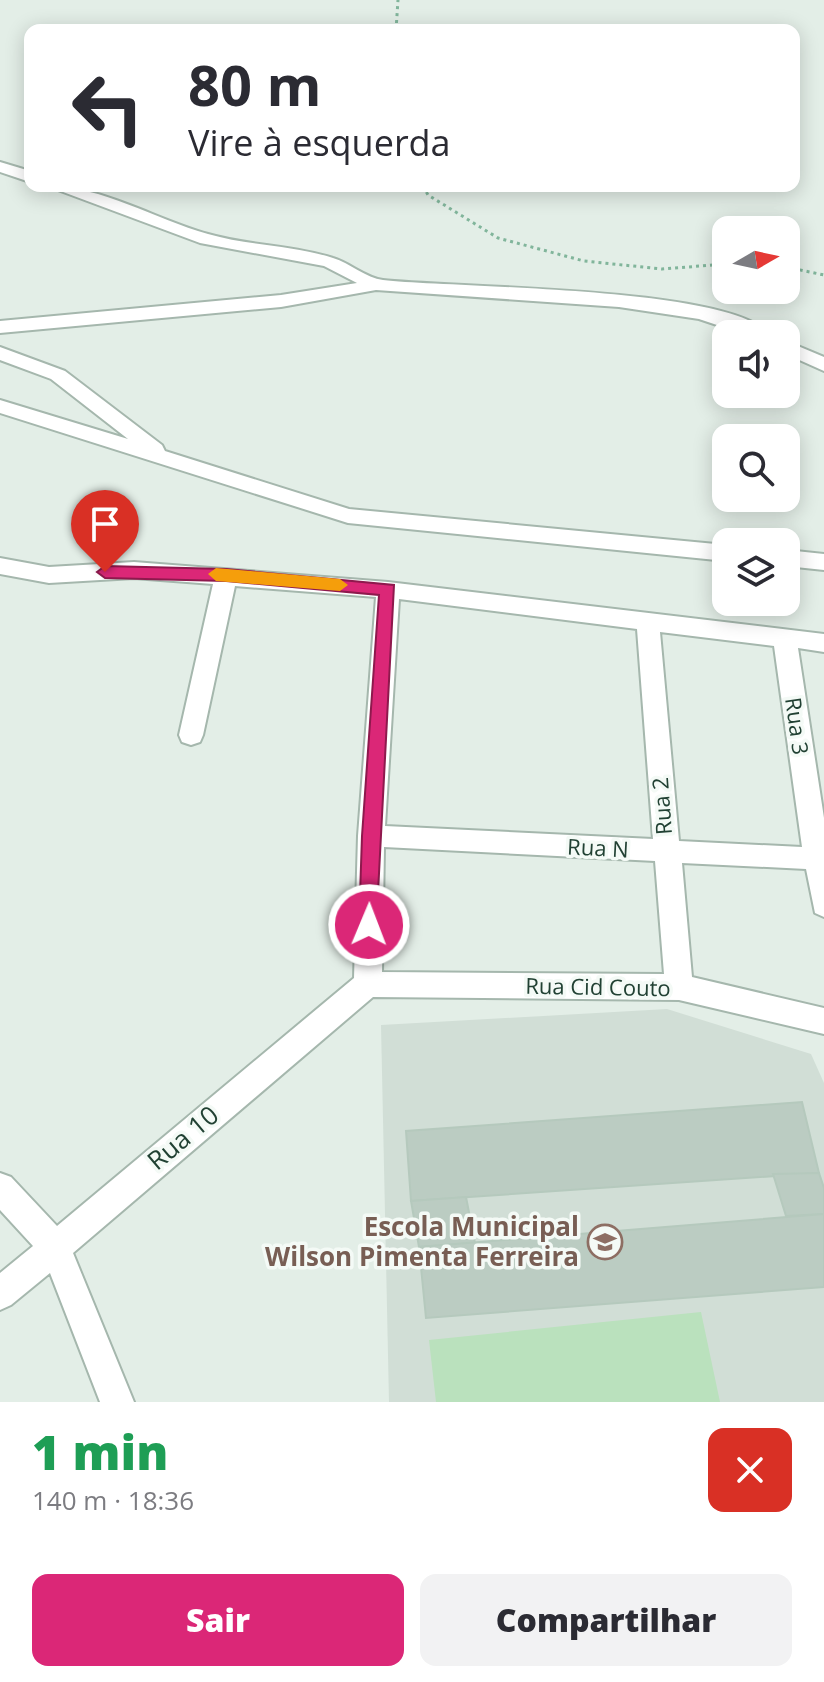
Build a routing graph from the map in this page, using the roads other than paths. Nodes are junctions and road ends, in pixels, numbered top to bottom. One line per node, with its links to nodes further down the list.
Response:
1 (0, 167): 2 (street)
2 (24, 175)
3 (72, 192): 4 (street)
4 (376, 285): 5 (street); 6 (street)
5 (731, 320)
6 (0, 327)
7 (0, 353): 11 (street)
8 (800, 354): 9 (street)
9 (824, 365)
10 (0, 406): 11 (street)
11 (169, 461): 12 (street)
12 (712, 552)
13 (800, 559): 14 (street)
14 (824, 562)
15 (0, 566): 16 (street)
16 (226, 575): 17 (street); 21 (street)
17 (388, 590): 18 (street); 22 (street)
18 (648, 624): 19 (street); 23 (street, Rua 2)
19 (785, 641): 20 (street); 24 (street, Rua 3)
20 (824, 643)
21 (191, 735)
22 (371, 836): 23 (street, Rua N); 26 (street)
23 (665, 852): 24 (street, Rua N); 27 (street, Rua 2)
24 (820, 859): 25 (street, Rua 3)
25 (824, 905)
26 (368, 984): 27 (street, Rua Cid Couto); 30 (street, Rua 10)
27 (679, 987): 28 (street, Rua Cid Couto)
28 (824, 1021)
29 (0, 1188): 30 (street)
30 (55, 1246): 31 (street, Rua 10); 32 (street)
31 (0, 1294)
32 (117, 1402)

